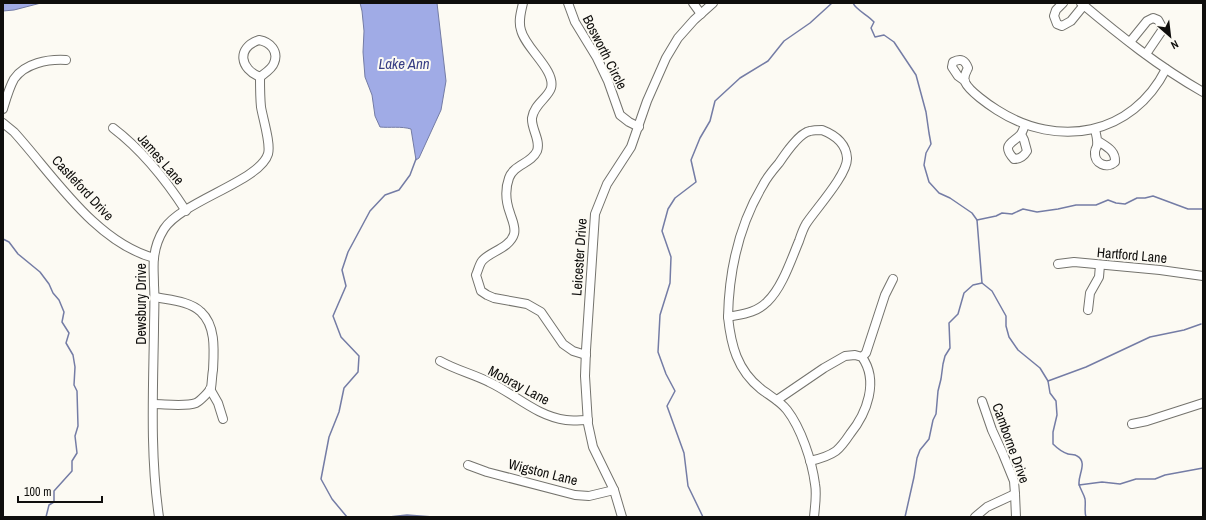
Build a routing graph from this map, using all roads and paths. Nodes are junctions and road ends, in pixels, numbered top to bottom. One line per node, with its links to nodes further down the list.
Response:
1 (523, 3): 32 (street)
2 (568, 3): 18 (street, Bosworth Circle)
3 (693, 3): 7 (street)
4 (713, 3): 7 (street, Leicester Drive)
5 (1063, 3): 6 (street)
6 (1082, 4): 8 (street)
7 (700, 14): 18 (street, Leicester Drive)
8 (1130, 42): 9 (street); 9 (street)
9 (1146, 54): 11 (street)
10 (66, 60): 15 (street)
11 (1166, 69): 14 (street); 20 (street)
12 (260, 77): 12 (street); 23 (street, Dewsbury Drive)
13 (965, 82): 17 (street)
14 (1203, 92)
15 (3, 109)
16 (3, 122): 24 (street, Castleford Drive)
17 (1025, 124): 20 (street); 21 (street)
18 (639, 127): 32 (street, Leicester Drive)
19 (112, 128): 23 (street, James Lane)
20 (1095, 129): 22 (street)
21 (1021, 134)
22 (1098, 141)
23 (186, 210): 24 (street, Dewsbury Drive)
24 (154, 258): 29 (street, Dewsbury Drive)
25 (1058, 264): 26 (street, Hartford Lane)
26 (1100, 265): 27 (street, Hartford Lane); 30 (street)
27 (1203, 276)
28 (893, 279): 33 (street)
29 (155, 297): 35 (street); 39 (street, Dewsbury Drive)
30 (1088, 310)
31 (728, 317): 31 (street); 36 (street)
32 (586, 355): 41 (street, Leicester Drive)
33 (862, 357): 36 (street); 43 (street)
34 (440, 361): 41 (street, Mobray Lane)
35 (210, 389): 39 (street); 40 (street)
36 (777, 400): 43 (street)
37 (982, 401): 46 (street, Camborne Drive)
38 (1203, 403): 42 (street)
39 (153, 404): 47 (street, Dewsbury Drive)
40 (223, 419)
41 (588, 420): 45 (street, Leicester Drive)
42 (1132, 424)
43 (810, 462): 49 (street)
44 (468, 465): 45 (street, Wigston Lane)
45 (614, 490): 48 (street, Leicester Drive)
46 (1016, 494): 50 (street); 51 (street, Camborne Drive)
47 (159, 517)
48 (622, 517)
49 (814, 517)
50 (975, 517)
51 (1016, 517)

